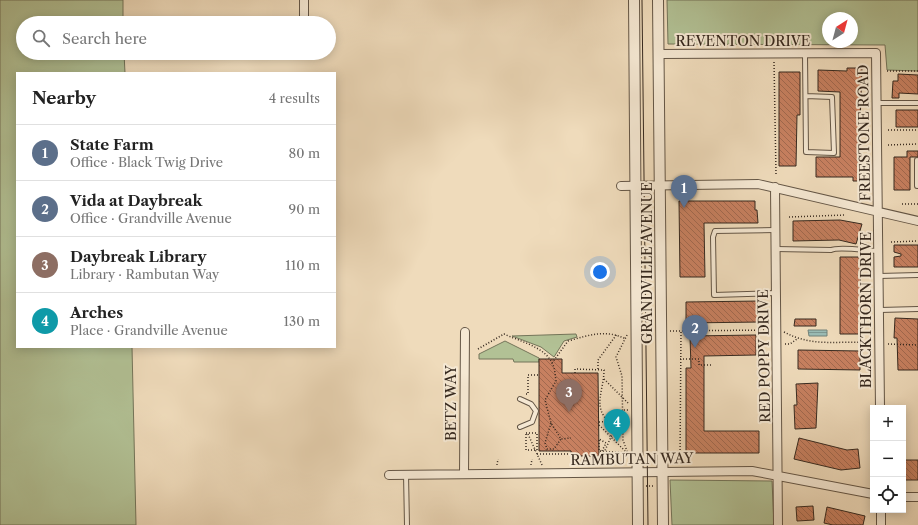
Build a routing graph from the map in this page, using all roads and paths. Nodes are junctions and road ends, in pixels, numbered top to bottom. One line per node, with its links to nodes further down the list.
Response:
1 (304, 0): 4 (street)
2 (634, 0): 23 (street, GRANDVILLE AVENUE)
3 (658, 0): 7 (street, GRANDVILLE AVENUE)
4 (304, 16)
5 (805, 53): 6 (street, REVENTON DRIVE); 7 (street, REVENTON DRIVE); 11 (lane)
6 (876, 53): 12 (street, FREESTONE ROAD)
7 (659, 54): 21 (street, GRANDVILLE AVENUE)
8 (774, 58): 20 (path)
9 (918, 70): 10 (path)
10 (887, 71)
11 (806, 96): 11 (lane)
12 (877, 103): 13 (lane); 28 (street, FREESTONE ROAD)
13 (918, 103)
14 (888, 130): 15 (path)
15 (918, 131)
16 (918, 144): 17 (path)
17 (888, 145)
18 (917, 160): 19 (lane)
19 (918, 171): 24 (lane)
20 (776, 174)
21 (660, 185): 23 (street); 25 (street); 97 (street, GRANDVILLE AVENUE)
22 (621, 186): 23 (street)
23 (636, 186): 96 (street, GRANDVILLE AVENUE)
24 (917, 186)
25 (775, 187): 28 (street); 32 (street, RED POPPY DRIVE)
26 (902, 204): 27 (path)
27 (918, 204)
28 (879, 212): 31 (street); 36 (street, BLACKTHORN DRIVE)
29 (845, 215): 30 (path)
30 (789, 217)
31 (918, 221)
32 (776, 230): 35 (street, RED POPPY DRIVE); 39 (lane)
33 (891, 242): 34 (path)
34 (918, 242)
35 (776, 248): 36 (lane); 39 (street, RED POPPY DRIVE)
36 (879, 251): 37 (street, BLACKTHORN DRIVE)
37 (879, 276): 38 (lane); 41 (street, BLACKTHORN DRIVE)
38 (918, 276)
39 (776, 293): 101 (street, RED POPPY DRIVE)
40 (918, 309): 41 (lane)
41 (880, 310): 53 (street, BLACKTHORN DRIVE)
42 (770, 330): 45 (path)
43 (781, 330): 50 (path)
44 (670, 331): 45 (path)
45 (681, 331): 56 (path)
46 (465, 332): 99 (street, BETZ WAY)
47 (617, 334): 49 (path); 57 (path); 59 (path)
48 (628, 334): 49 (path)
49 (625, 338): 51 (path); 64 (path)
50 (797, 338): 52 (path); 53 (path)
51 (628, 339)
52 (790, 344)
53 (880, 344): 54 (path); 67 (street, BLACKTHORN DRIVE)
54 (918, 345)
55 (478, 349): 57 (path)
56 (680, 359): 58 (path); 90 (path)
57 (552, 363): 75 (path)
58 (713, 366)
59 (598, 369): 60 (path); 62 (path)
60 (575, 373)
61 (539, 375): 63 (path)
62 (604, 379): 64 (path); 73 (path)
63 (524, 394)
64 (622, 397): 66 (path); 68 (path)
65 (520, 399): 77 (lane)
66 (630, 405)
67 (880, 405)
68 (623, 410): 69 (path); 71 (path); 74 (path)
69 (630, 410)
70 (630, 420): 71 (path)
71 (623, 421): 74 (path); 85 (path)
72 (598, 422): 73 (path)
73 (610, 422): 74 (path)
74 (618, 422): 80 (path)
75 (551, 423): 81 (path); 81 (path)
76 (599, 425): 80 (path)
77 (520, 427)
78 (527, 434): 82 (path); 82 (path); 82 (path)
79 (571, 438): 81 (path)
80 (611, 438): 84 (path); 85 (path)
81 (561, 439)
82 (535, 450): 86 (path)
83 (602, 451): 83 (path); 84 (path)
84 (605, 452): 85 (path); 92 (path)
85 (627, 453): 88 (path)
86 (537, 454): 87 (path); 94 (path)
87 (571, 454)
88 (633, 458)
89 (532, 459): 93 (path)
90 (680, 459)
91 (498, 460): 95 (path)
92 (599, 464)
93 (531, 465)
94 (542, 465)
95 (497, 466)
96 (637, 472): 97 (street, RAMBUTAN WAY); 99 (street, RAMBUTAN WAY); 107 (street, GRANDVILLE AVENUE)
97 (662, 472): 101 (street, RAMBUTAN WAY); 108 (street, GRANDVILLE AVENUE)
98 (406, 474): 99 (street, RAMBUTAN WAY); 100 (street, RAMBUTAN WAY); 106 (lane)
99 (464, 474)
100 (388, 475)
101 (777, 475): 102 (street, RAMBUTAN WAY); 109 (street, RED POPPY DRIVE)
102 (870, 493)
103 (906, 497): 104 (street)
104 (918, 497)
105 (881, 513): 110 (street)
106 (407, 525)
107 (638, 525)
108 (663, 525)
109 (778, 525)
110 (881, 525)

